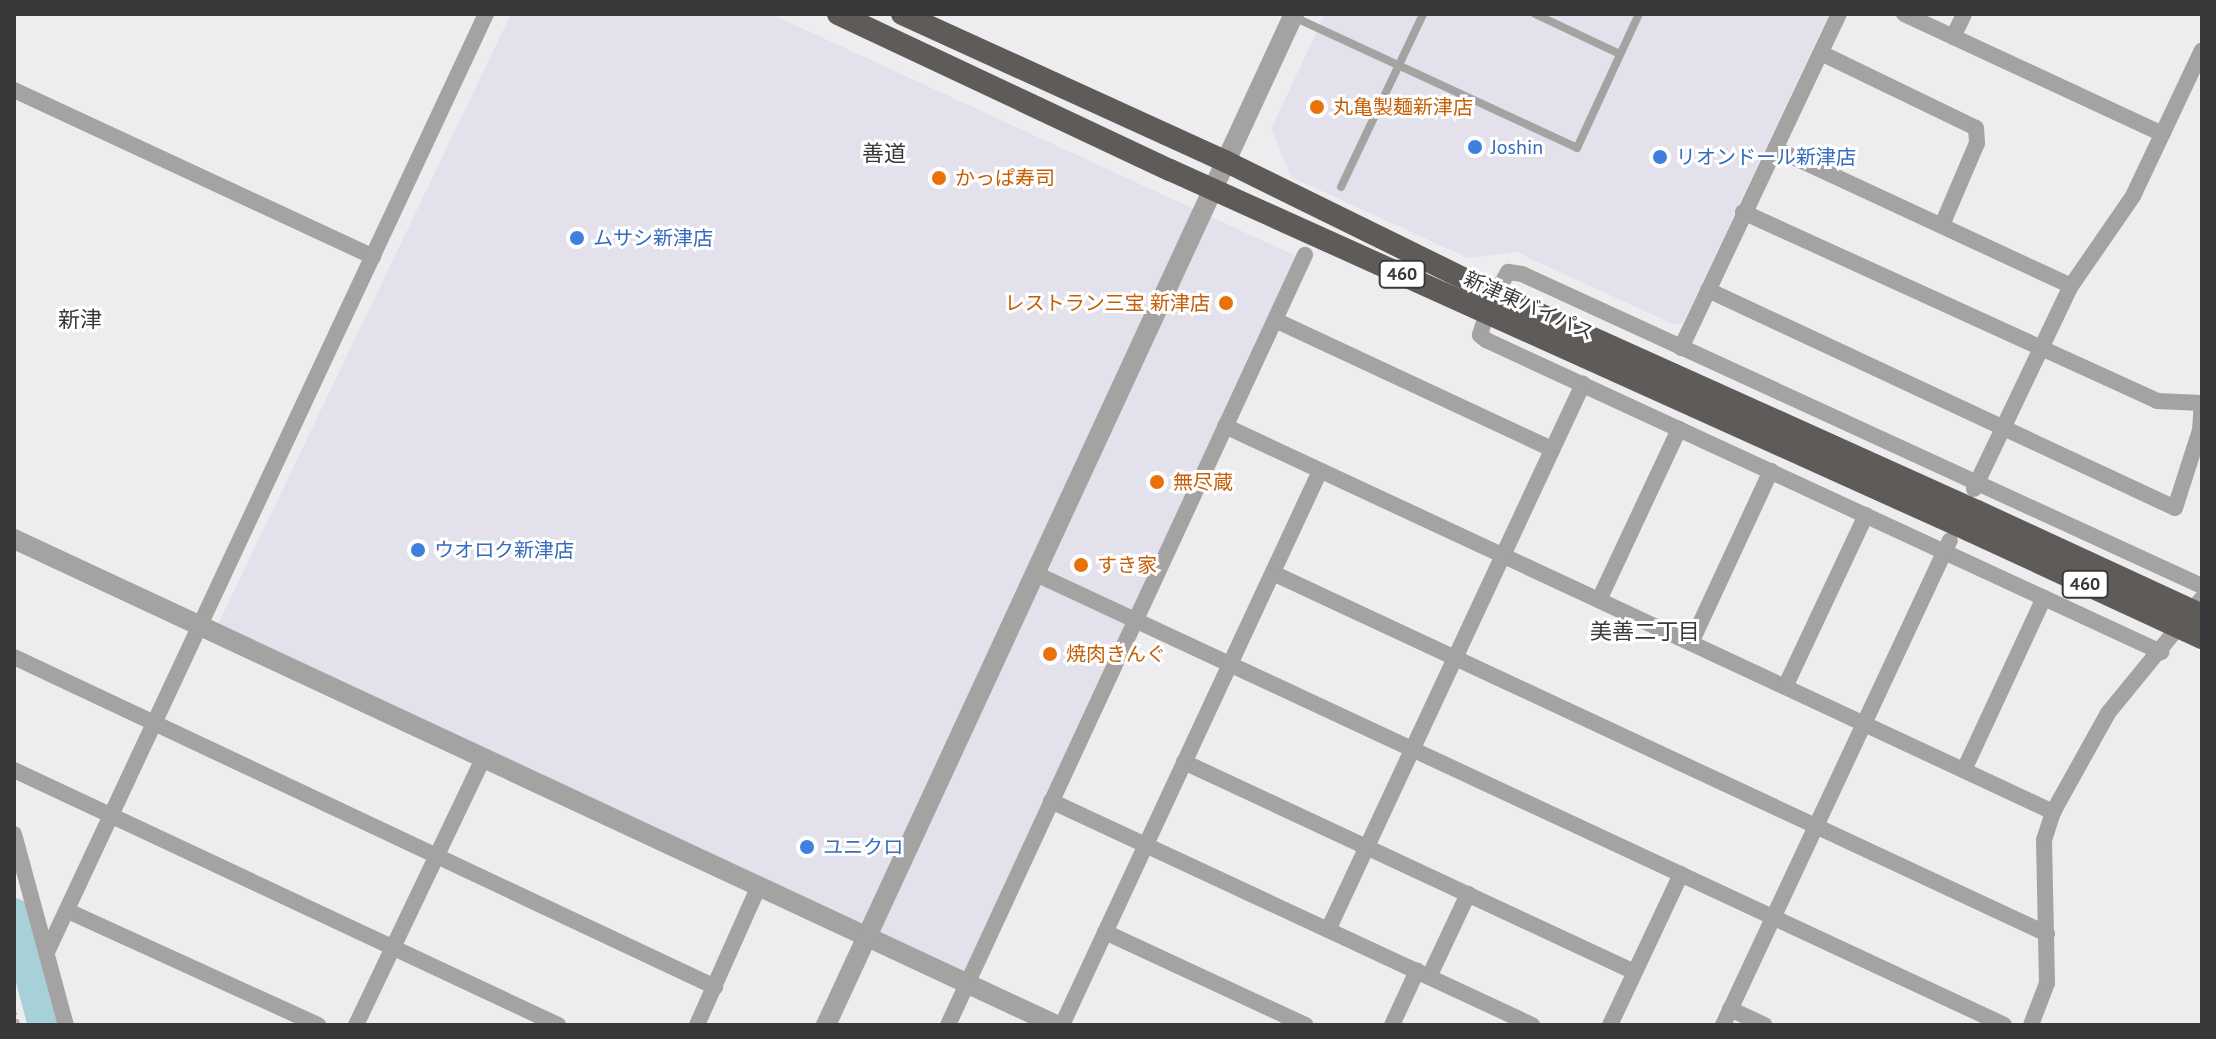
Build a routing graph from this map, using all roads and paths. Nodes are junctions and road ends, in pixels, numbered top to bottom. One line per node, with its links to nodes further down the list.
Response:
1 (486, 14): 26 (street)
2 (838, 14): 22 (highway, 新津東バイパス / 460)
3 (902, 14): 20 (highway, 新津東バイパス / 460)
4 (1423, 14): 15 (lane)
5 (1535, 14): 14 (lane)
6 (1639, 14): 14 (lane)
7 (1839, 14): 13 (street)
8 (1904, 14): 11 (street)
9 (1964, 14): 11 (street)
10 (1293, 15): 15 (lane); 20 (street)
11 (1953, 37): 18 (street)
12 (2202, 50): 16 (street)
13 (1821, 53): 19 (street); 24 (street)
14 (1620, 54): 15 (lane)
15 (1399, 65): 21 (lane)
16 (2195, 83): 18 (street)
17 (14, 90): 26 (street)
18 (2162, 134): 27 (street)
19 (1776, 149): 23 (street); 24 (street)
20 (1227, 162): 22 (street); 29 (highway, 新津東バイパス / 460)
21 (1341, 187)
22 (1215, 189): 29 (highway, 新津東バイパス / 460); 45 (street)
23 (1743, 212): 28 (street); 32 (street)
24 (1942, 225): 27 (street)
25 (1305, 255): 30 (street)
26 (373, 257): 53 (street)
27 (2071, 286): 32 (street)
28 (1708, 290): 31 (street); 36 (street)
29 (1491, 304): 31 (street); 33 (street); 42 (highway, 新津東バイパス / 460)
30 (1275, 320): 35 (street); 38 (street)
31 (1681, 348): 42 (street)
32 (2042, 348): 34 (street); 36 (street)
33 (1583, 384): 37 (street); 38 (street)
34 (2202, 403): 36 (street)
35 (1225, 426): 39 (street); 52 (street)
36 (2004, 427): 42 (street)
37 (1679, 429): 40 (street); 50 (street)
38 (1552, 449): 44 (street)
39 (1320, 471): 44 (street); 46 (street)
40 (1771, 471): 41 (street); 55 (street)
41 (1866, 515): 42 (street); 60 (street)
42 (1965, 518): 47 (street); 48 (street); 51 (highway, 新津東バイパス / 460, bridge); 54 (highway, 新津東バイパス / 460, bridge); 62 (street)
43 (14, 539): 53 (street)
44 (1503, 555): 50 (street); 58 (street)
45 (1034, 573): 52 (street); 84 (street)
46 (1273, 573): 58 (street); 59 (street)
47 (2202, 586)
48 (2044, 598): 56 (street); 67 (street)
49 (2202, 598): 56 (street)
50 (1599, 600): 55 (street)
51 (2202, 615)
52 (1135, 620): 59 (street); 68 (street)
53 (199, 624): 61 (street); 64 (street)
54 (2202, 638)
55 (1691, 643): 60 (street)
56 (2161, 652): 69 (street)
57 (14, 657): 61 (street)
58 (1455, 658): 63 (street); 71 (street)
59 (1230, 664): 63 (street); 65 (street)
60 (1785, 687): 62 (street)
61 (153, 723): 70 (street); 75 (street)
62 (1865, 724): 67 (street); 71 (street)
63 (1412, 749): 74 (street); 76 (street)
64 (482, 761): 75 (street); 77 (street)
65 (1184, 762): 73 (street); 74 (street)
66 (14, 770): 70 (street)
67 (1964, 770): 69 (street)
68 (1051, 801): 73 (street); 89 (street)
69 (2053, 812): 83 (street)
70 (112, 814): 79 (street); 85 (street)
71 (1817, 827): 80 (street); 83 (street)
72 (14, 834): 86 (street)
73 (1146, 845): 81 (street); 82 (street)
74 (1367, 847): 78 (street); 81 (street)
75 (434, 857): 85 (street); 90 (street)
76 (1681, 874): 80 (street); 87 (street)
77 (757, 890): 84 (street); 90 (street)
78 (1468, 894): 87 (street); 88 (street)
79 (68, 911): 86 (street); 95 (street)
80 (1774, 918): 91 (street); 108 (street)
81 (1328, 930): 88 (street)
82 (1105, 932): 101 (street); 102 (street)
83 (2047, 934): 109 (street)
84 (866, 939): 89 (street); 99 (street)
85 (392, 947): 96 (street); 97 (street)
86 (47, 952): 94 (street)
87 (1635, 972): 105 (street)
88 (1423, 974): 103 (street); 104 (street)
89 (966, 986): 100 (street); 101 (street)
90 (715, 987): 98 (street)
91 (1730, 1009): 106 (street); 107 (street)
92 (14, 1012): 93 (path)
93 (19, 1025)
94 (66, 1025)
95 (318, 1025)
96 (356, 1025)
97 (558, 1025)
98 (697, 1025)
99 (826, 1025)
100 (948, 1025)
101 (1059, 1025)
102 (1305, 1025)
103 (1392, 1025)
104 (1532, 1025)
105 (1610, 1025)
106 (1723, 1025)
107 (1765, 1025)
108 (2004, 1025)
109 (2031, 1025)

